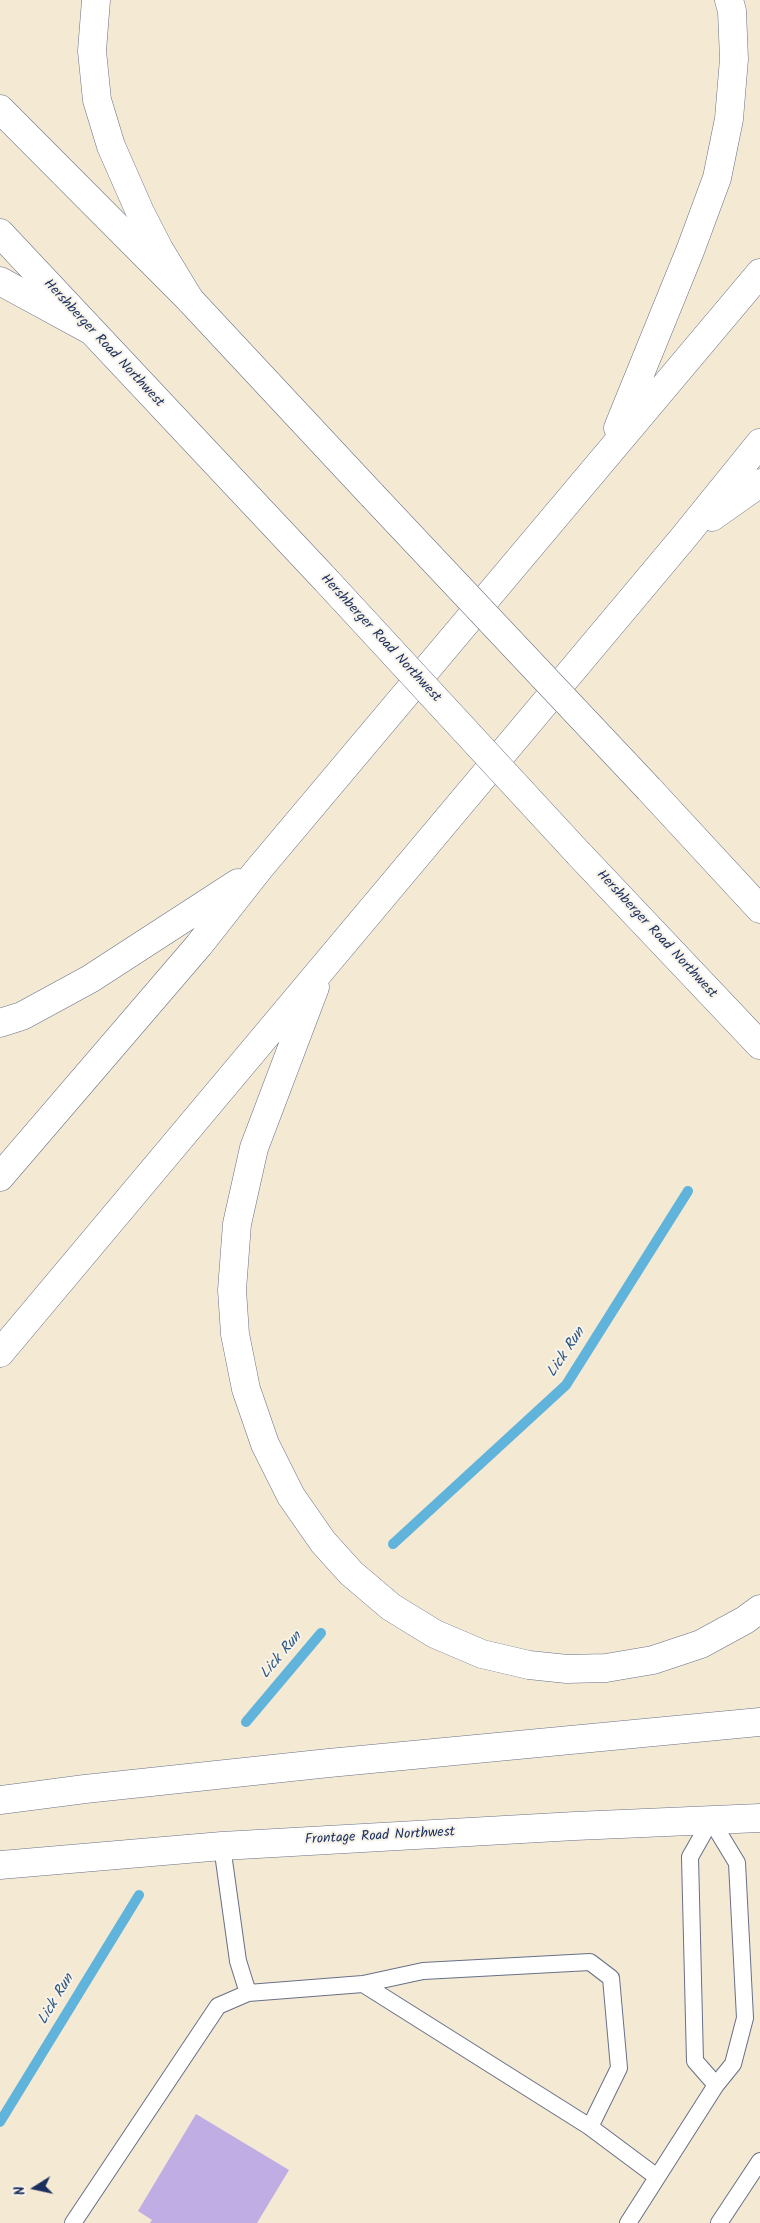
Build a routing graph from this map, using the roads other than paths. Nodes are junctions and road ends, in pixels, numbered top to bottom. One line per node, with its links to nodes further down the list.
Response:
1 (96, 0): 7 (main road)
2 (729, 0): 10 (main road)
3 (0, 109): 7 (main road)
4 (0, 233): 8 (main road, Hershberger Road Northwest)
5 (760, 272): 10 (main road)
6 (0, 281): 8 (main road)
7 (190, 300): 14 (main road, bridge)
8 (90, 330): 17 (main road, Hershberger Road Northwest, bridge)
9 (760, 443): 12 (main road)
10 (609, 451): 13 (main road)
11 (760, 483): 12 (main road)
12 (684, 537): 15 (main road)
13 (258, 870): 16 (main road); 18 (main road)
14 (760, 909)
15 (322, 966): 19 (main road); 20 (main road)
16 (0, 1023)
17 (760, 1046)
18 (0, 1177)
19 (0, 1353)
20 (760, 1609)
21 (760, 1722): 22 (main road)
22 (0, 1800)
23 (760, 1818): 24 (main road, Frontage Road Northwest)
24 (711, 1820): 25 (main road, Frontage Road Northwest); 29 (lane); 29 (lane)
25 (222, 1846): 26 (main road, Frontage Road Northwest); 28 (lane)
26 (0, 1865)
27 (363, 1984): 28 (lane); 30 (lane); 30 (lane)
28 (248, 1993): 33 (lane)
29 (716, 2085): 32 (lane)
30 (590, 2127): 32 (lane)
31 (760, 2160): 35 (lane)
32 (658, 2177): 34 (lane)
33 (73, 2223)
34 (628, 2223)
35 (719, 2223)

